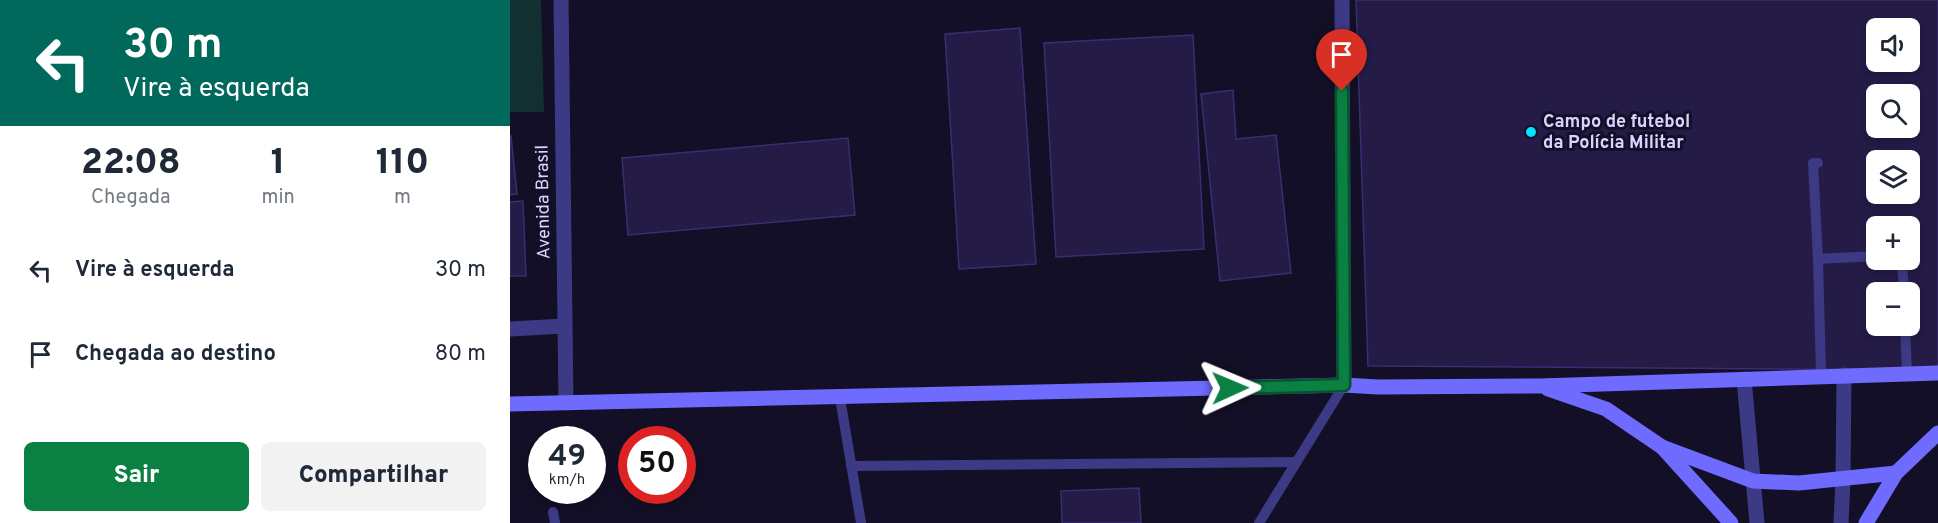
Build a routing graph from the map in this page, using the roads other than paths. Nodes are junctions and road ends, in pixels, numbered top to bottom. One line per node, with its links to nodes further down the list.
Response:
1 (561, 0): 6 (street, Avenida Brasil)
2 (1341, 0): 14 (street)
3 (1818, 163): 5 (lane)
4 (1866, 257): 5 (lane)
5 (1818, 259): 12 (lane)
6 (565, 326): 7 (street); 17 (street, Avenida Brasil)
7 (510, 329)
8 (1905, 336): 10 (lane)
9 (1938, 373): 10 (main road)
10 (1907, 374): 11 (main road)
11 (1844, 375): 12 (main road); 24 (street)
12 (1821, 376): 13 (main road)
13 (1743, 379): 15 (main road); 25 (street)
14 (1344, 385): 15 (main road); 16 (main road); 21 (lane)
15 (1540, 386): 20 (main road)
16 (840, 398): 17 (main road); 22 (lane)
17 (566, 403): 18 (main road)
18 (510, 404)
19 (1938, 433): 23 (main road)
20 (1662, 447): 25 (main road); 28 (main road)
21 (1296, 462): 22 (lane); 27 (lane)
22 (851, 466): 26 (lane)
23 (1896, 473): 24 (main road); 31 (main road)
24 (1844, 479): 25 (main road); 30 (street)
25 (1753, 482): 29 (street)
26 (861, 523)
27 (1259, 523)
28 (1731, 523)
29 (1757, 523)
30 (1841, 523)
31 (1866, 523)

